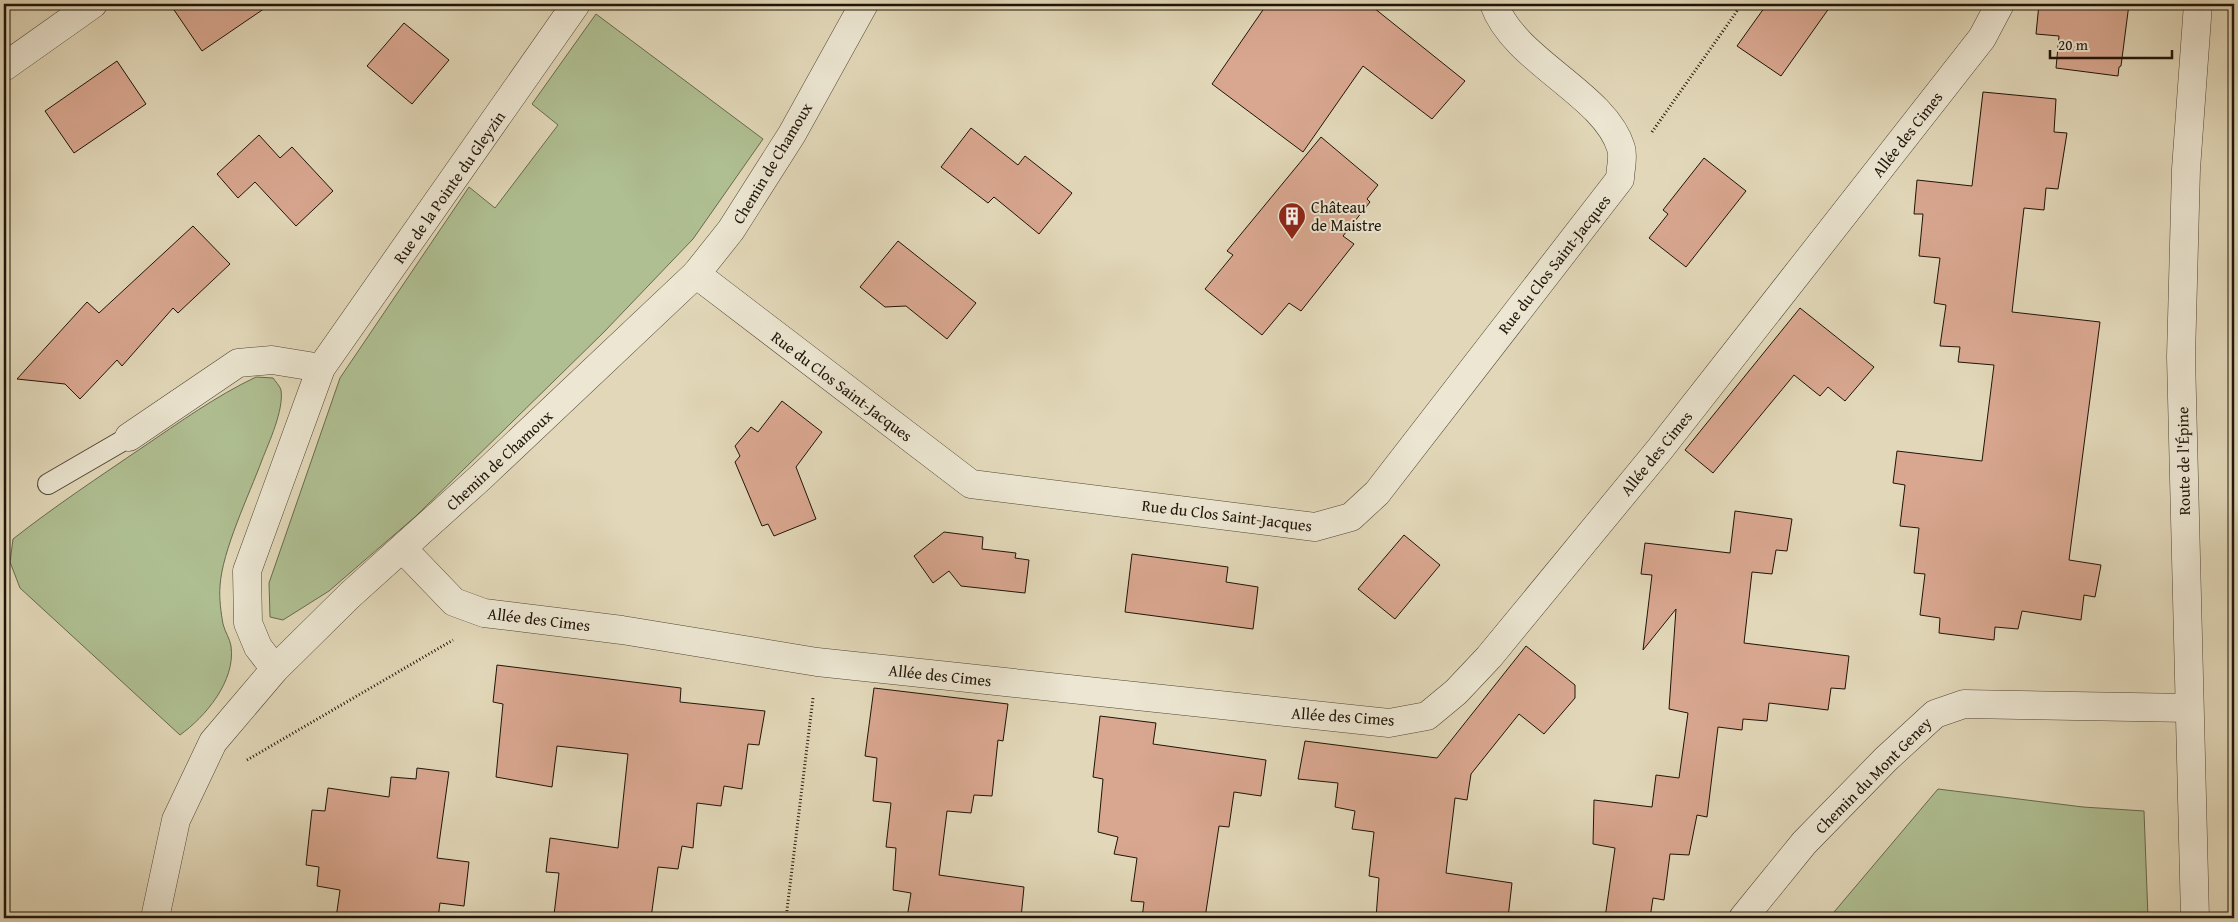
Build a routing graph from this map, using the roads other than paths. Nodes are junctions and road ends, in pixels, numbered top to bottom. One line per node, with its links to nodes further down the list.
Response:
1 (93, 4): 7 (street)
2 (576, 4): 9 (street, Rue de la Pointe du Gleyzin)
3 (864, 4): 8 (street, Chemin de Chamoux)
4 (1494, 4): 8 (street, Rue du Clos Saint-Jacques)
5 (2000, 4): 12 (street, Allée des Cimes)
6 (2198, 4): 14 (street, Route de l'Épine)
7 (4, 67)
8 (696, 274): 12 (street, Chemin de Chamoux)
9 (321, 368): 10 (street); 13 (street, Rue de la Pointe du Gleyzin)
10 (129, 437): 11 (lane)
11 (48, 484)
12 (403, 549): 13 (street, Chemin de Chamoux)
13 (275, 669): 15 (street, Chemin de Chamoux)
14 (2189, 708): 16 (street, Chemin du Mont Geney); 17 (street, Route de l'Épine)
15 (155, 918)
16 (1743, 918)
17 (2194, 918)

